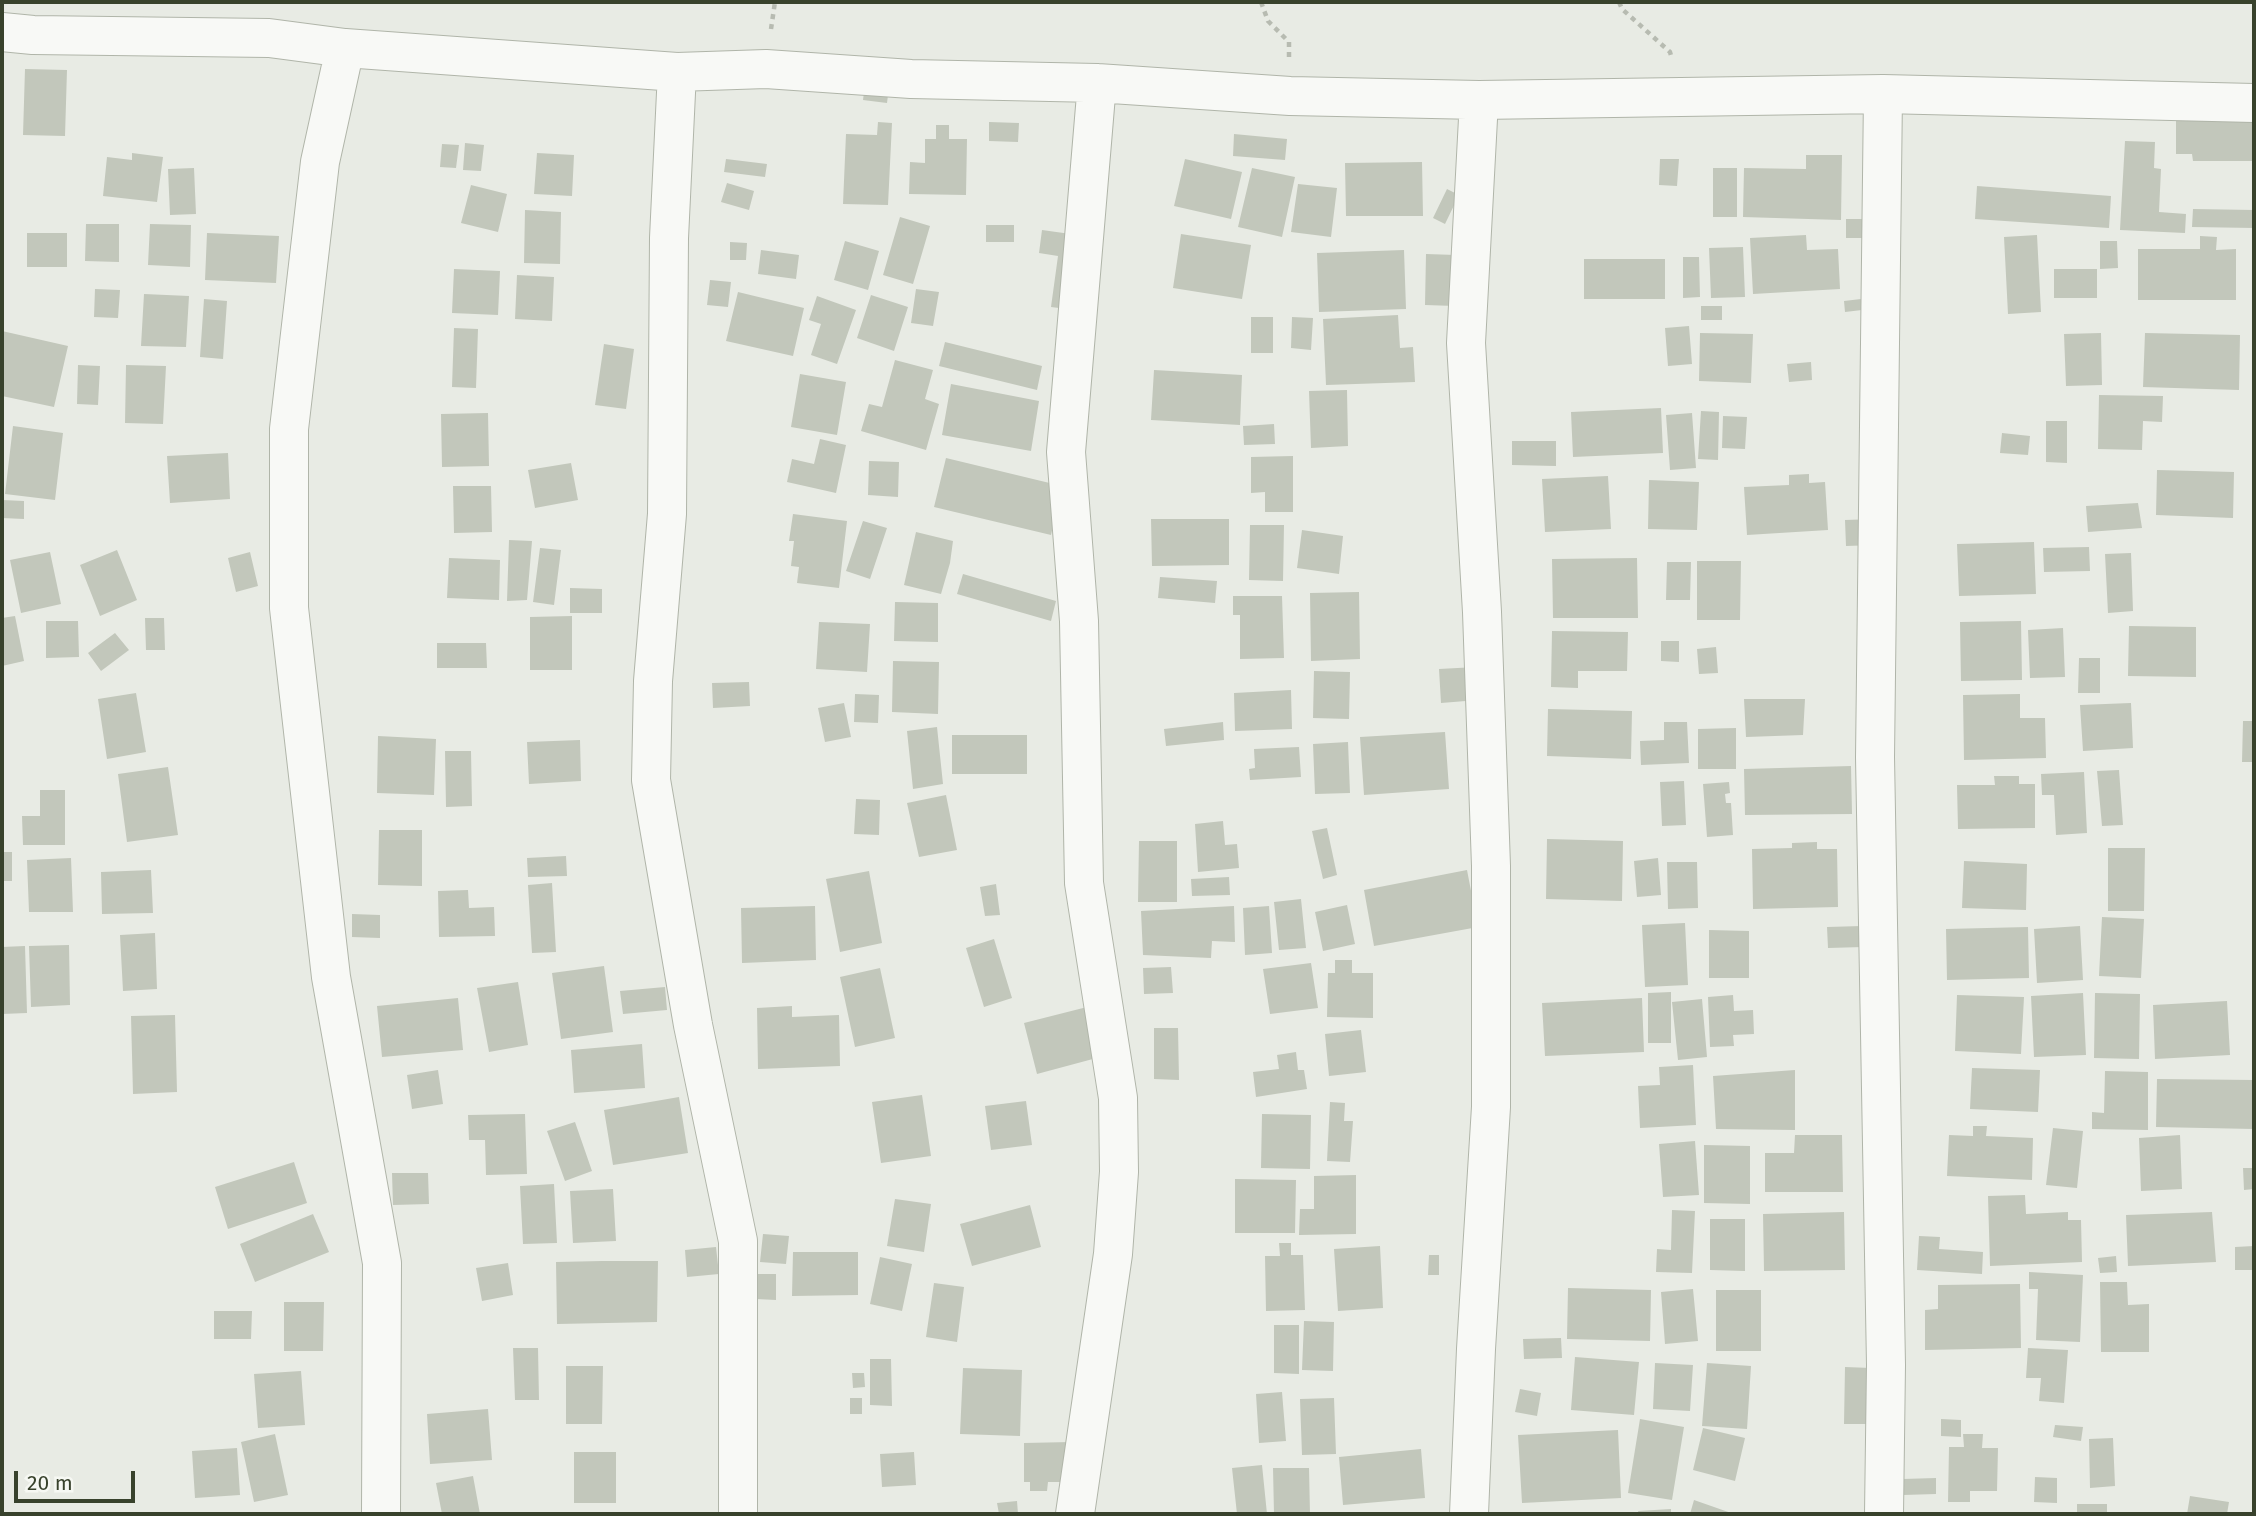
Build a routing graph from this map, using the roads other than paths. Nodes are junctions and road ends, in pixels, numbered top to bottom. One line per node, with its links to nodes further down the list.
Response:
1 (2, 32): 2 (street)
2 (345, 48): 3 (street); 8 (street)
3 (677, 72): 4 (street); 9 (street)
4 (1097, 83): 6 (street); 10 (street)
5 (1883, 94): 6 (street); 7 (street); 12 (street)
6 (1479, 100): 11 (street)
7 (2254, 103)
8 (381, 1514)
9 (738, 1514)
10 (1075, 1514)
11 (1469, 1514)
12 (1884, 1514)

